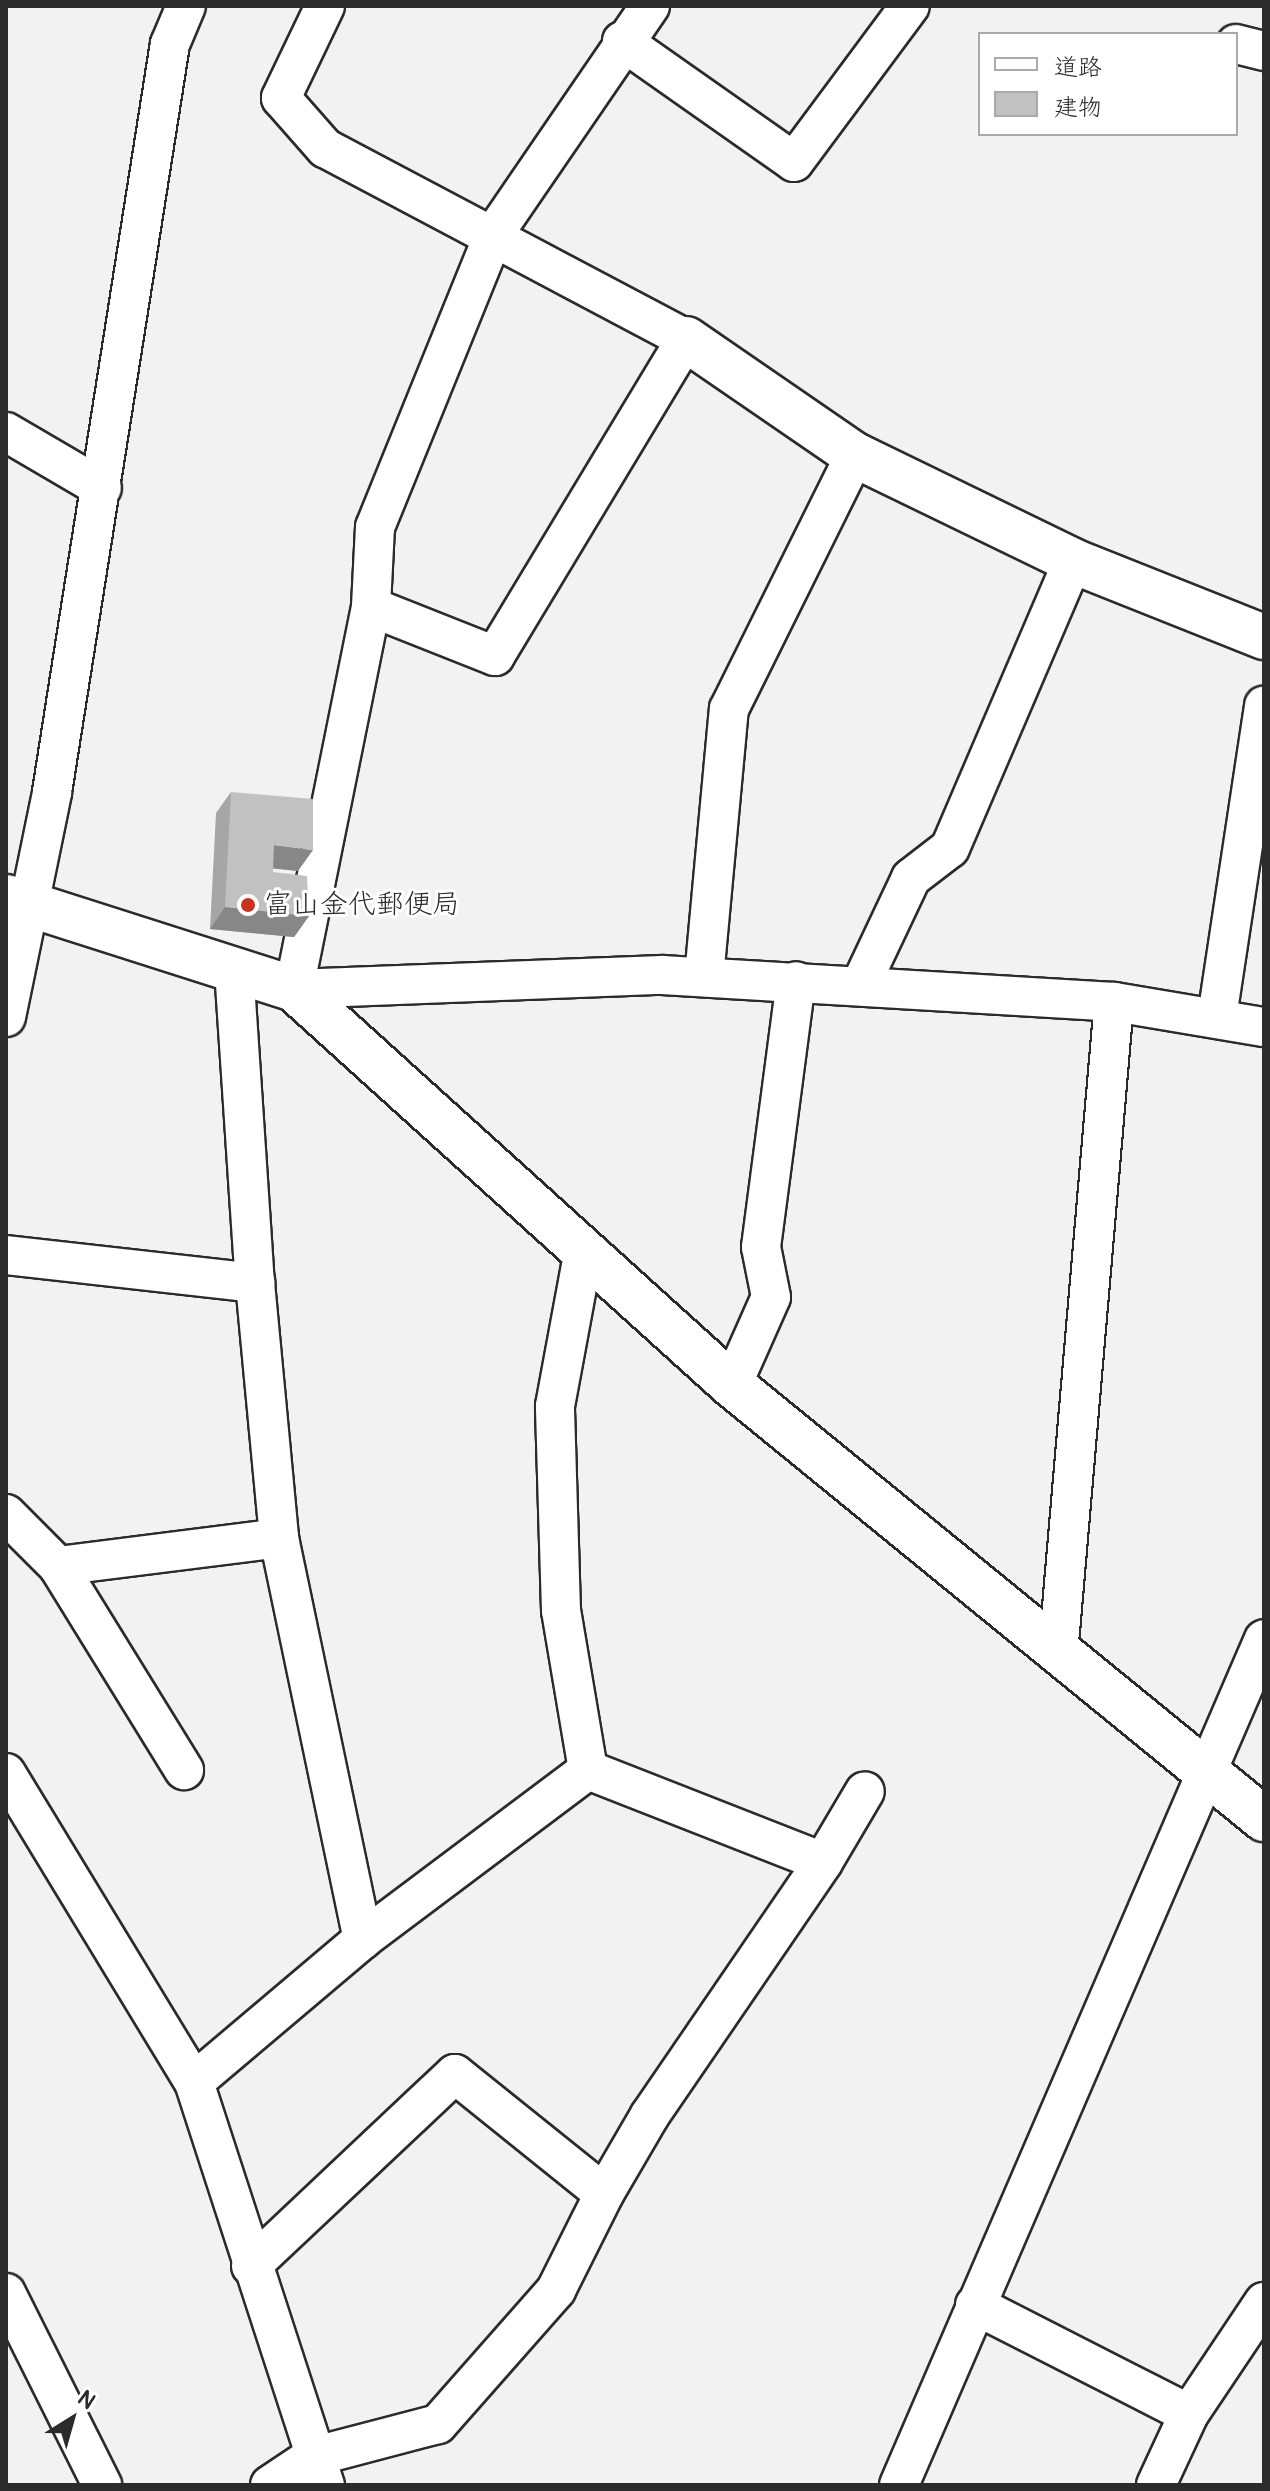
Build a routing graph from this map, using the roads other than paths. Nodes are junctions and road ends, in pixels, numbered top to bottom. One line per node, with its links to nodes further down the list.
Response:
1 (186, 6): 12 (street)
2 (325, 6): 8 (street)
3 (650, 6): 5 (street)
4 (910, 6): 5 (street)
5 (622, 41): 8 (street)
6 (1238, 44): 7 (street)
7 (1264, 51)
8 (494, 234): 9 (street); 14 (street)
9 (686, 339): 11 (street); 14 (street)
10 (6, 432): 12 (street)
11 (855, 455): 13 (street); 19 (street)
12 (102, 488): 17 (street)
13 (1073, 561): 15 (street); 21 (street)
14 (371, 607): 22 (street)
15 (1264, 637)
16 (1264, 706): 25 (street)
17 (19, 902): 18 (street); 24 (street)
18 (234, 969): 22 (street); 29 (street)
19 (704, 977): 20 (street); 22 (street)
20 (796, 981): 21 (street); 30 (street)
21 (861, 984): 23 (street)
22 (294, 989): 28 (street)
23 (1114, 1002): 25 (street); 35 (street)
24 (6, 1017)
25 (1217, 1017): 26 (street)
26 (1264, 1027)
27 (6, 1255): 29 (street)
28 (583, 1255): 30 (street); 37 (street)
29 (255, 1283): 32 (street)
30 (732, 1385): 35 (street)
31 (6, 1514): 33 (street)
32 (279, 1538): 33 (street); 43 (street)
33 (58, 1566): 36 (street)
34 (1264, 1639): 39 (street)
35 (1058, 1654): 39 (street)
36 (184, 1770)
37 (588, 1770): 42 (street); 43 (street)
38 (6, 1773): 44 (street)
39 (1210, 1776): 41 (street); 49 (street)
40 (865, 1791): 42 (street)
41 (1264, 1819)
42 (823, 1862): 45 (street)
43 (363, 1939): 44 (street)
44 (194, 2082): 46 (street)
45 (604, 2194): 46 (street); 51 (street)
46 (251, 2266): 51 (street)
47 (6, 2293): 52 (street)
48 (1264, 2302): 50 (street)
49 (975, 2305): 50 (street); 54 (street)
50 (1189, 2414): 55 (street)
51 (319, 2471): 53 (street)
52 (102, 2485)
53 (270, 2485)
54 (899, 2485)
55 (1156, 2485)

